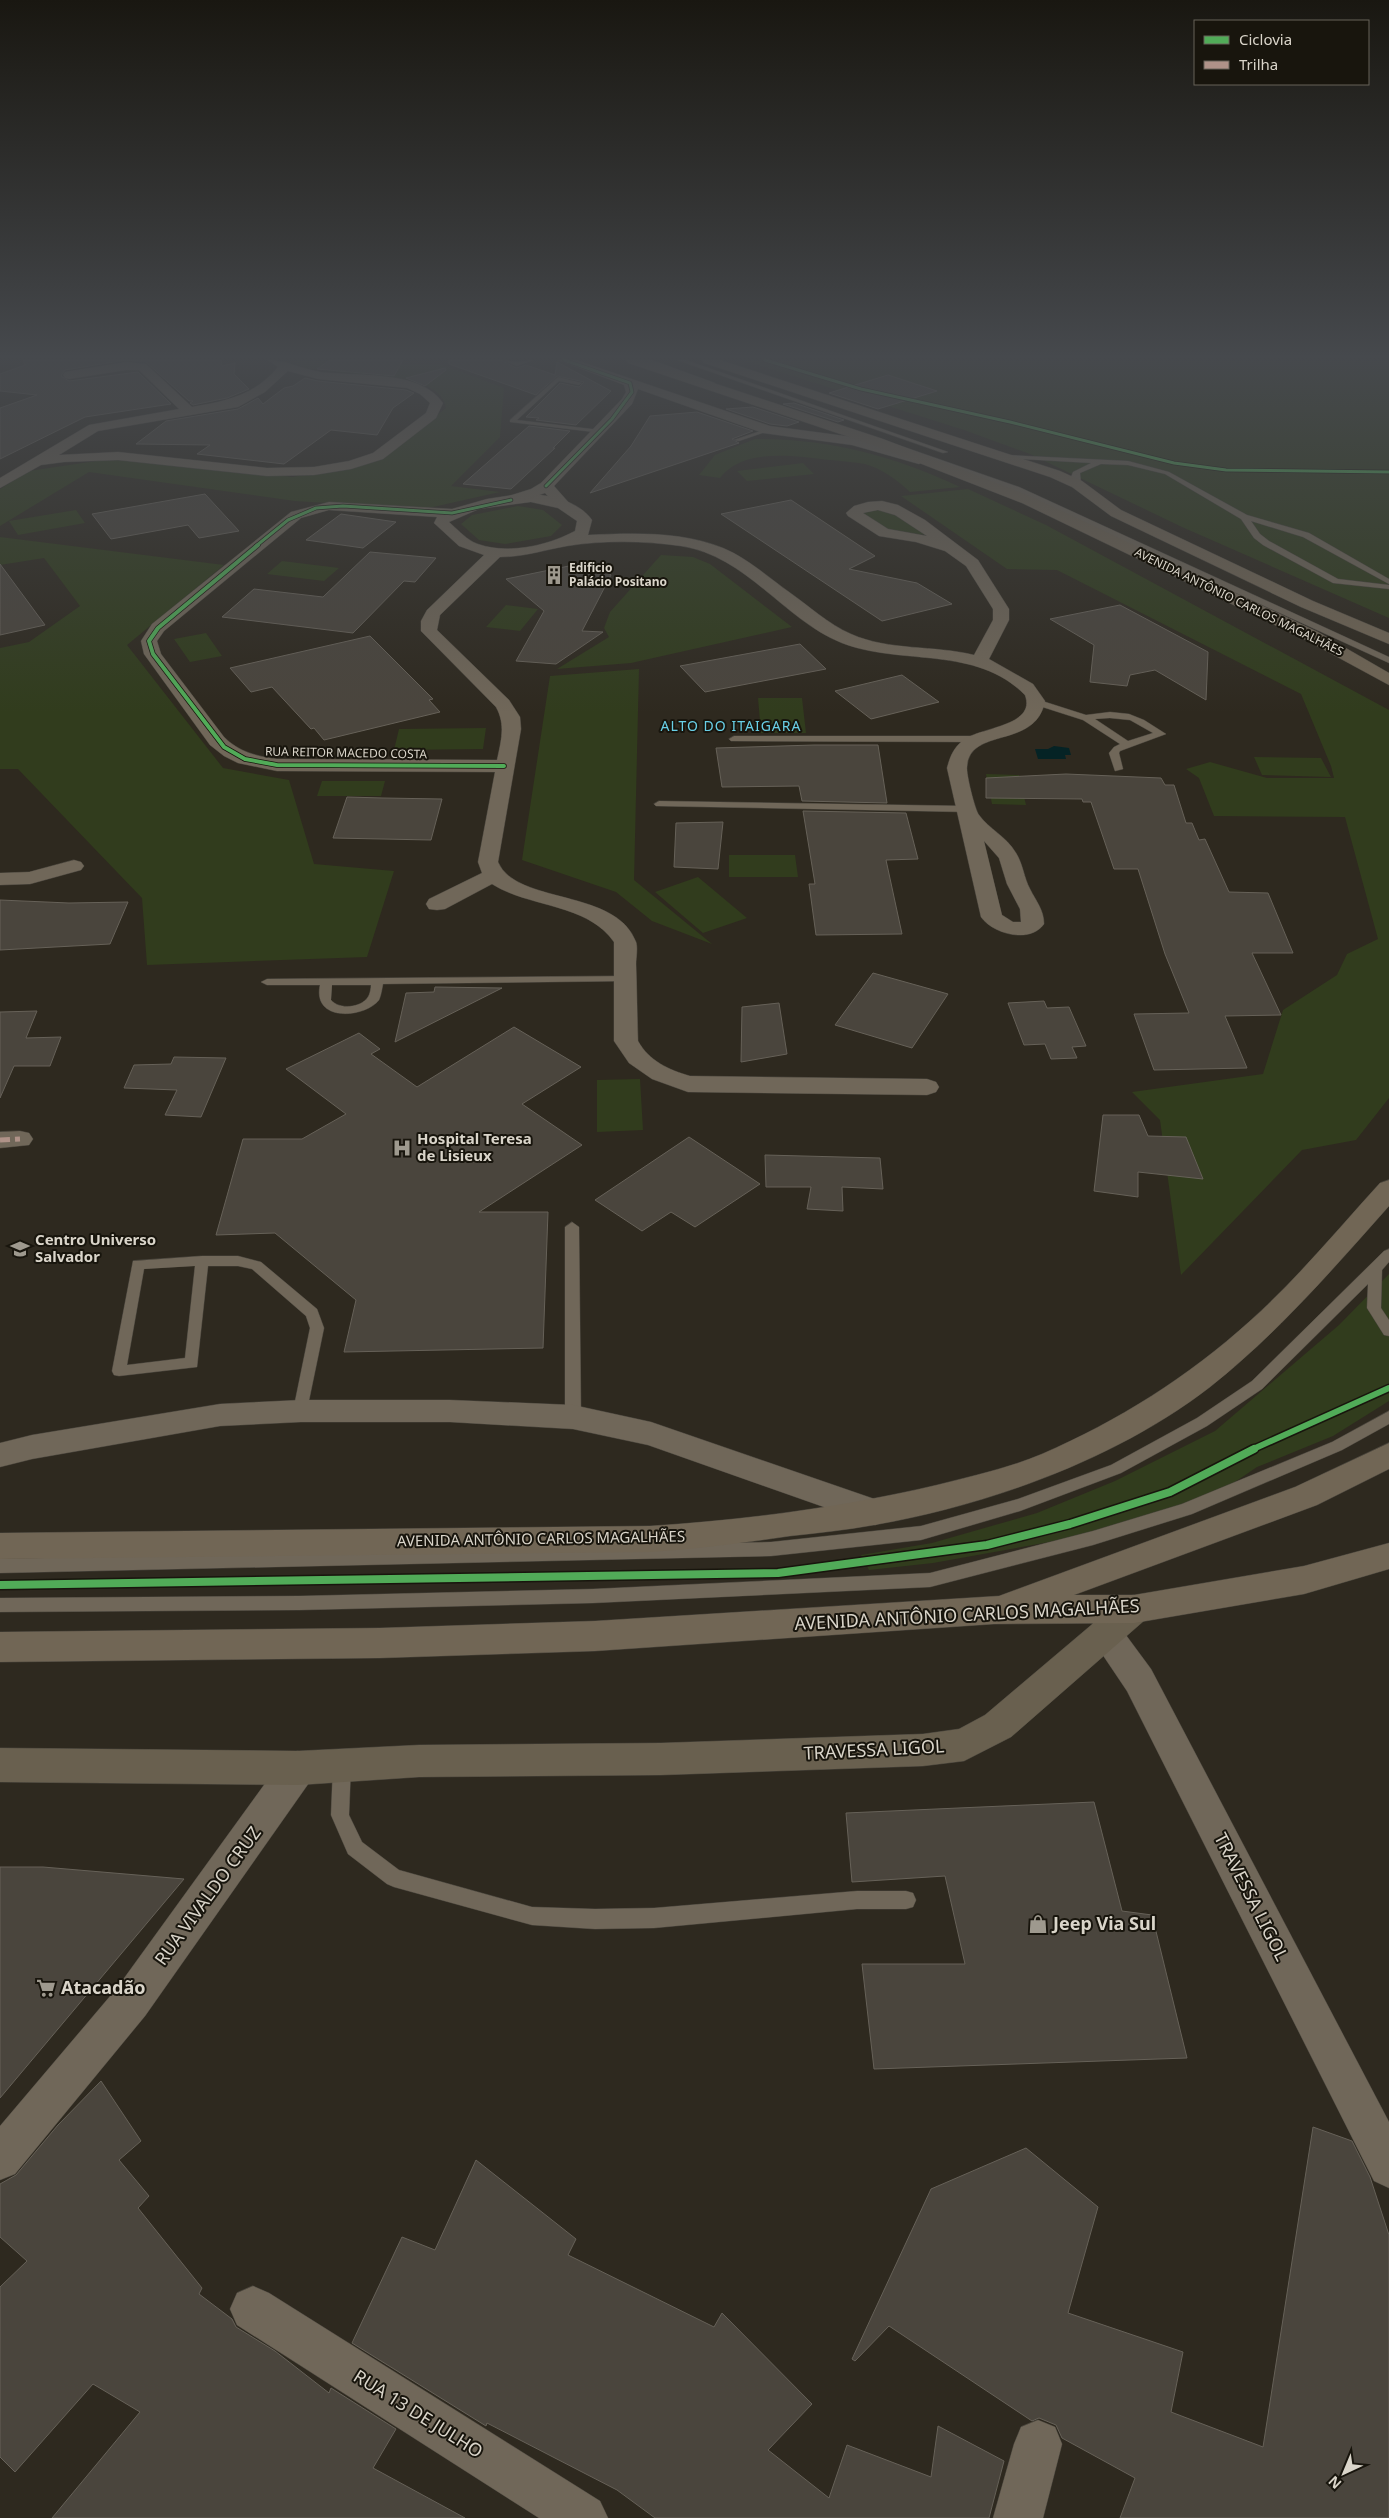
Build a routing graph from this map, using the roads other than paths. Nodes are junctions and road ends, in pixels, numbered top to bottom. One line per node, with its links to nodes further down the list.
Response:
1 (554, 478): 9 (street)
2 (984, 478): 24 (main road, AVENIDA ANTÔNIO CARLOS MAGALHÃES)
3 (989, 478): 28 (lane)
4 (1009, 478): 11 (lane)
5 (1060, 478): 8 (main road, AVENIDA ANTÔNIO CARLOS MAGALHÃES)
6 (1075, 478): 8 (lane)
7 (1174, 478): 16 (lane)
8 (1077, 484): 14 (main road, AVENIDA ANTÔNIO CARLOS MAGALHÃES)
9 (546, 486): 10 (street); 12 (street)
10 (511, 500): 12 (street); 15 (street)
11 (1067, 503)
12 (563, 504): 17 (street)
13 (1085, 511): 27 (lane)
14 (1116, 513): 25 (main road, AVENIDA ANTÔNIO CARLOS MAGALHÃES); 26 (main road)
15 (452, 514): 21 (street); 37 (street, RUA REITOR MACEDO COSTA)
16 (1244, 517): 22 (lane); 23 (lane)
17 (585, 520): 18 (street); 19 (street)
18 (640, 539): 19 (street); 29 (street)
19 (563, 542): 21 (street)
20 (950, 548): 20 (street); 29 (street)
21 (496, 552): 37 (street)
22 (1389, 582)
23 (1389, 587)
24 (1312, 636): 30 (main road); 31 (main road, AVENIDA ANTÔNIO CARLOS MAGALHÃES)
25 (1389, 639)
26 (1389, 645)
27 (1389, 655)
28 (1389, 660)
29 (979, 661): 32 (street)
30 (1389, 670)
31 (1389, 680)
32 (1036, 702): 33 (lane); 35 (street)
33 (1086, 718): 36 (lane); 36 (lane)
34 (734, 738): 35 (lane)
35 (976, 739): 40 (street)
36 (1127, 744): 38 (lane)
37 (504, 766): 42 (street)
38 (1118, 769)
39 (659, 804): 40 (lane)
40 (969, 814): 40 (street)
41 (74, 866): 43 (street)
42 (494, 875): 44 (street); 45 (street)
43 (0, 879)
44 (437, 904)
45 (626, 979): 46 (lane); 49 (street)
46 (378, 980): 47 (lane); 47 (lane)
47 (326, 981): 48 (lane)
48 (267, 982)
49 (926, 1087)
50 (1389, 1189): 61 (main road, AVENIDA ANTÔNIO CARLOS MAGALHÃES)
51 (572, 1227): 57 (lane)
52 (1389, 1254): 54 (lane)
53 (202, 1261): 53 (lane); 56 (lane)
54 (1375, 1270): 55 (lane); 62 (lane)
55 (1389, 1332)
56 (301, 1411): 57 (street); 60 (street)
57 (573, 1417): 61 (street)
58 (1389, 1417): 64 (lane)
59 (1389, 1455): 66 (main road)
60 (0, 1456)
61 (875, 1512): 62 (main road, AVENIDA ANTÔNIO CARLOS MAGALHÃES)
62 (1, 1552)
63 (1389, 1556): 65 (main road, AVENIDA ANTÔNIO CARLOS MAGALHÃES)
64 (0, 1605)
65 (1134, 1609): 66 (main road, AVENIDA ANTÔNIO CARLOS MAGALHÃES); 67 (main road, TRAVESSA LIGOL)
66 (994, 1610): 68 (main road, AVENIDA ANTÔNIO CARLOS MAGALHÃES)
67 (1105, 1634): 70 (main road, TRAVESSA LIGOL); 74 (street, TRAVESSA LIGOL)
68 (0, 1647)
69 (0, 1765): 71 (main road)
70 (342, 1766): 71 (main road); 72 (lane)
71 (298, 1768): 73 (street, RUA VIVALDO CRUZ)
72 (906, 1900)
73 (0, 2159)
74 (1389, 2166)
75 (253, 2309): 77 (street, RUA 13 DE JULHO)
76 (1038, 2444): 78 (street)
77 (583, 2518)
78 (1018, 2518)

